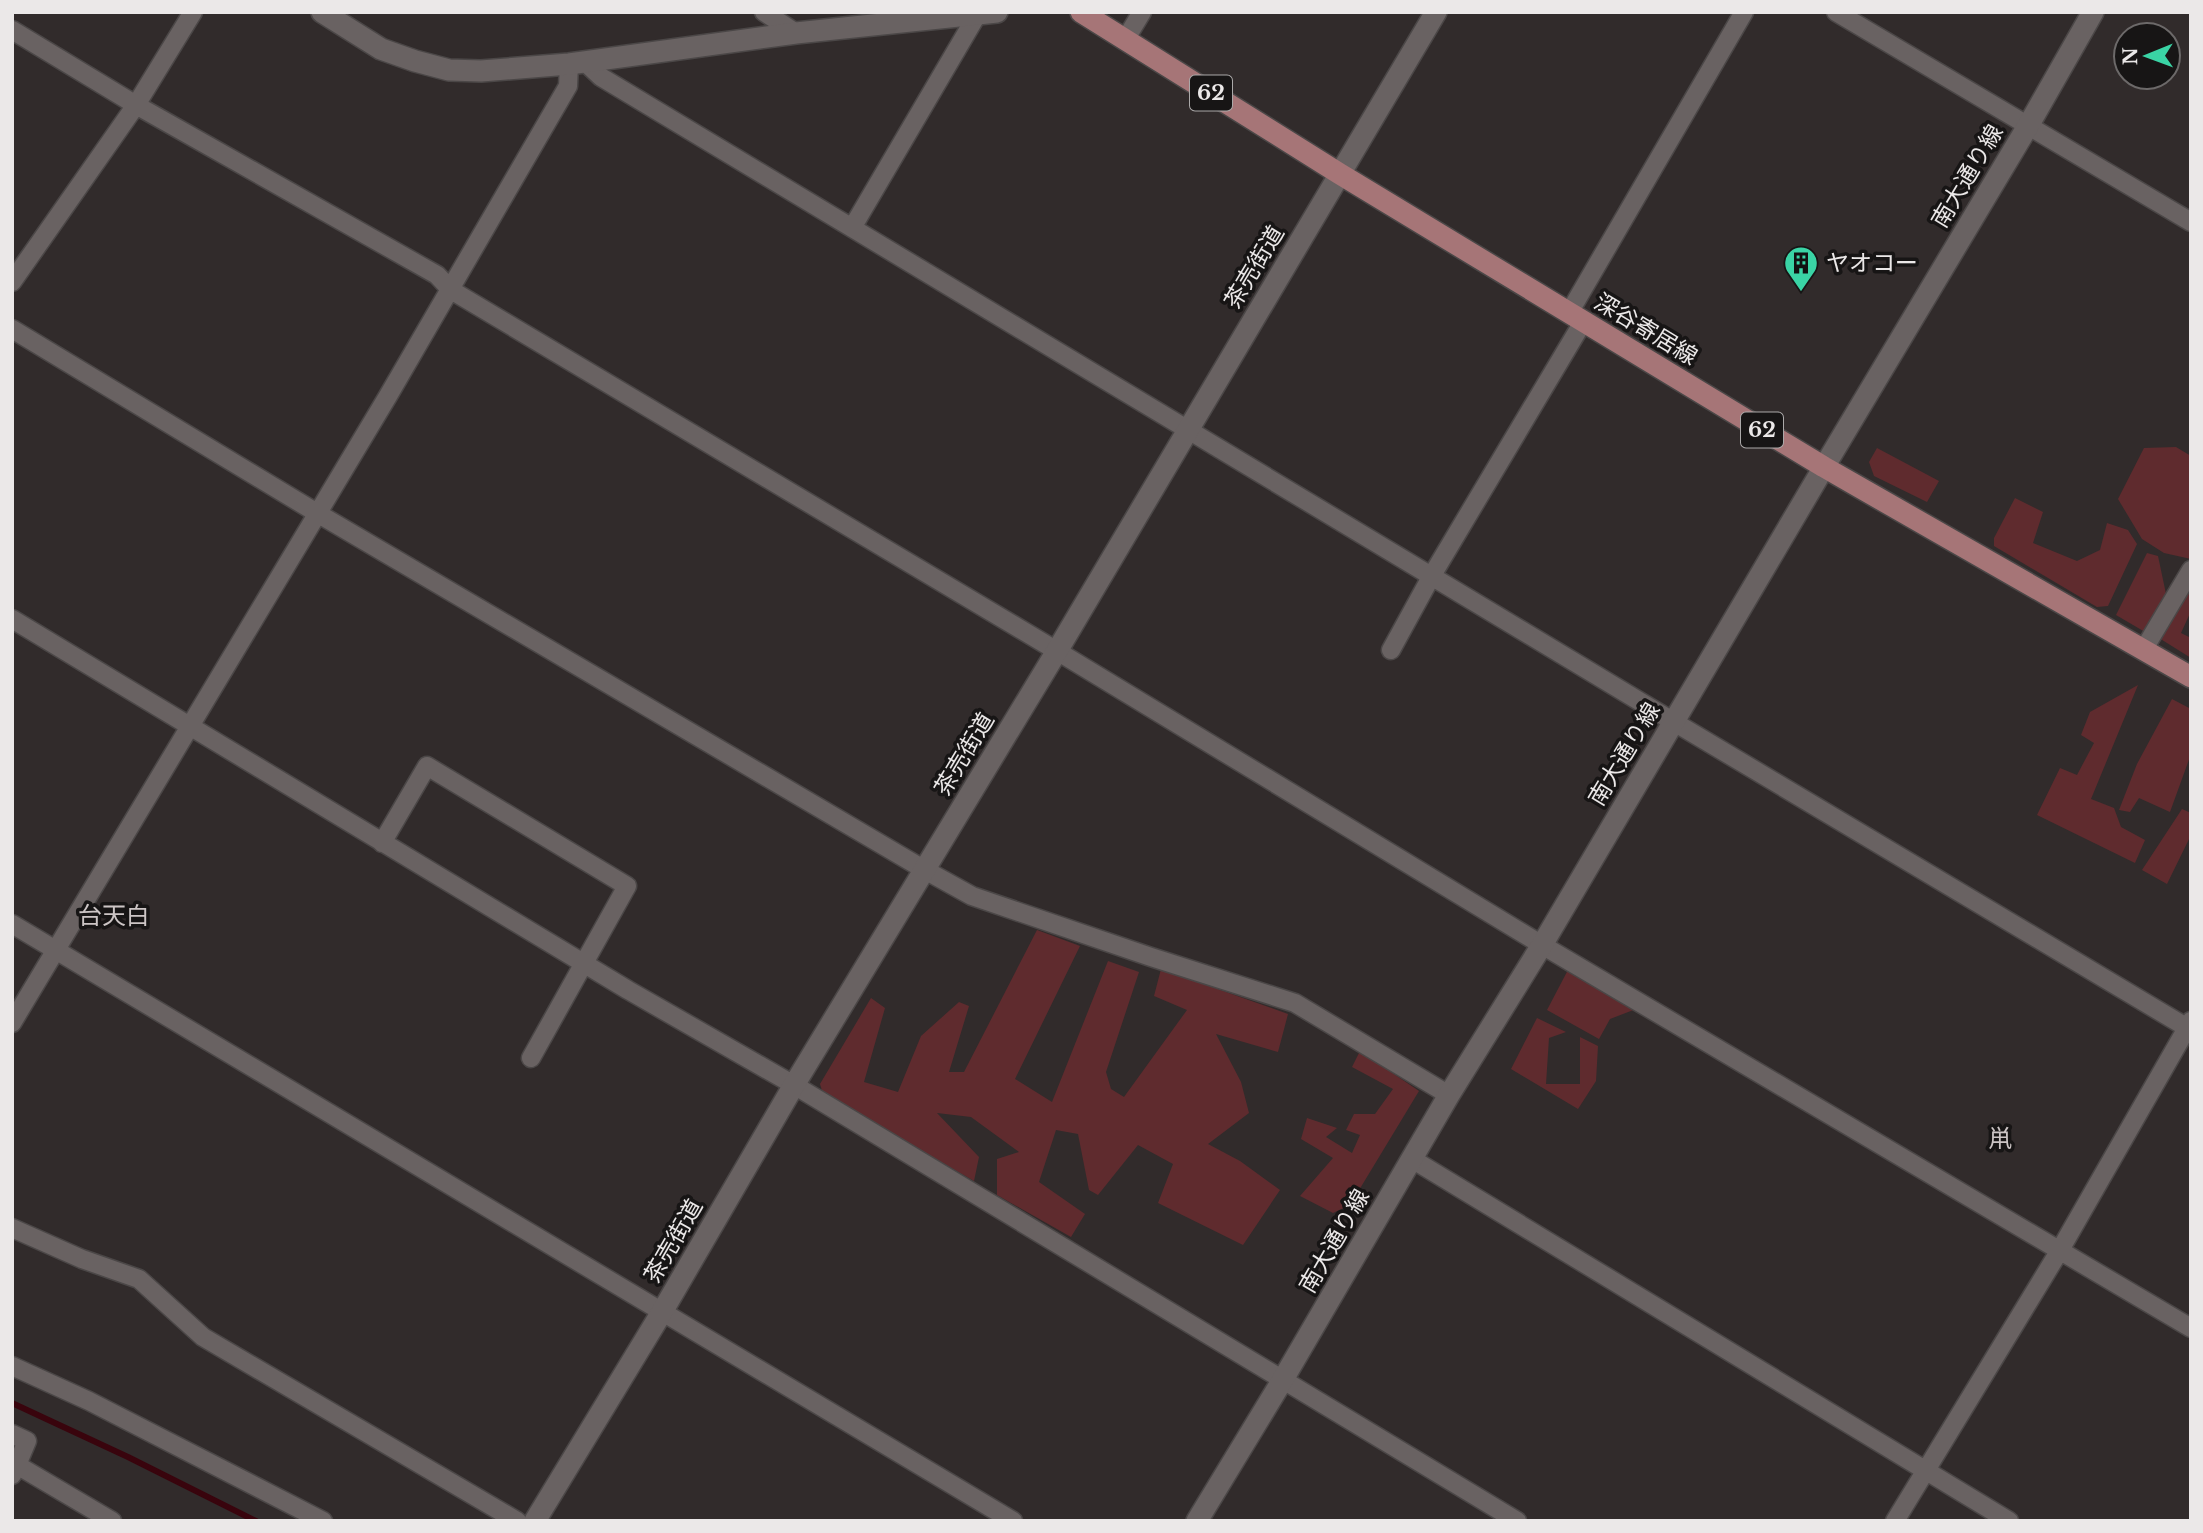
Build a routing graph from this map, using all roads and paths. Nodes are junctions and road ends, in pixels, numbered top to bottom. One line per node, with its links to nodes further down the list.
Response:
1 (193, 12): 15 (street)
2 (322, 12): 14 (street)
3 (764, 12): 12 (street)
4 (1081, 12): 13 (main road, 深谷寄居線 / 62)
5 (1142, 12): 13 (street)
6 (1436, 12): 17 (street, 茶売街道)
7 (1744, 12): 22 (street)
8 (1836, 12): 16 (street)
9 (2094, 12): 16 (street, 南大通り線)
10 (987, 13): 12 (street); 19 (street)
11 (12, 30): 15 (street)
12 (796, 33): 14 (street)
13 (1125, 40): 17 (main road, 深谷寄居線 / 62)
14 (576, 62): 19 (street); 21 (street)
15 (136, 105): 20 (street); 21 (street)
16 (2028, 125): 18 (street); 25 (street, 南大通り線)
17 (1340, 174): 22 (main road, 深谷寄居線 / 62); 24 (street, 茶売街道)
18 (2191, 222)
19 (852, 228): 24 (street)
20 (12, 282)
21 (450, 290): 26 (street); 32 (street)
22 (1576, 317): 25 (main road, 深谷寄居線 / 62); 28 (street)
23 (12, 329): 26 (street)
24 (1189, 429): 28 (street); 32 (street, 茶売街道)
25 (1824, 467): 30 (main road, 深谷寄居線 / 62); 34 (street, 南大通り線)
26 (317, 513): 35 (street); 37 (street)
27 (2191, 570): 30 (street)
28 (1432, 577): 31 (street); 34 (street)
29 (12, 619): 35 (street)
30 (2144, 649): 33 (main road, 深谷寄居線 / 62)
31 (1391, 650)
32 (1057, 651): 37 (street, 茶売街道); 39 (street)
33 (2191, 677)
34 (1674, 722): 39 (street, 南大通り線); 43 (street)
35 (188, 726): 36 (street); 40 (street)
36 (382, 843): 41 (street); 41 (street)
37 (925, 870): 45 (street, 茶売街道); 46 (street)
38 (12, 925): 40 (street)
39 (1542, 945): 46 (street, 南大通り線); 49 (street)
40 (54, 950): 42 (street); 50 (street)
41 (585, 964): 44 (street); 45 (street)
42 (12, 1023)
43 (2189, 1026): 49 (street)
44 (531, 1058)
45 (794, 1085): 50 (street, 茶売街道); 53 (street)
46 (1449, 1095): 47 (street, 南大通り線)
47 (1412, 1159): 53 (street, 南大通り線); 56 (street)
48 (12, 1228): 59 (street)
49 (2060, 1250): 51 (street); 56 (street)
50 (662, 1312): 60 (street, 茶売街道); 61 (street)
51 (2191, 1328)
52 (12, 1366): 58 (street)
53 (1282, 1381): 62 (street, 南大通り線); 63 (street)
54 (12, 1434): 55 (street)
55 (15, 1470): 57 (street)
56 (1924, 1471): 64 (street); 65 (street)
57 (112, 1521)
58 (323, 1521)
59 (517, 1521)
60 (535, 1521)
61 (1013, 1521)
62 (1197, 1521)
63 (1517, 1521)
64 (1895, 1521)
65 (2009, 1521)

